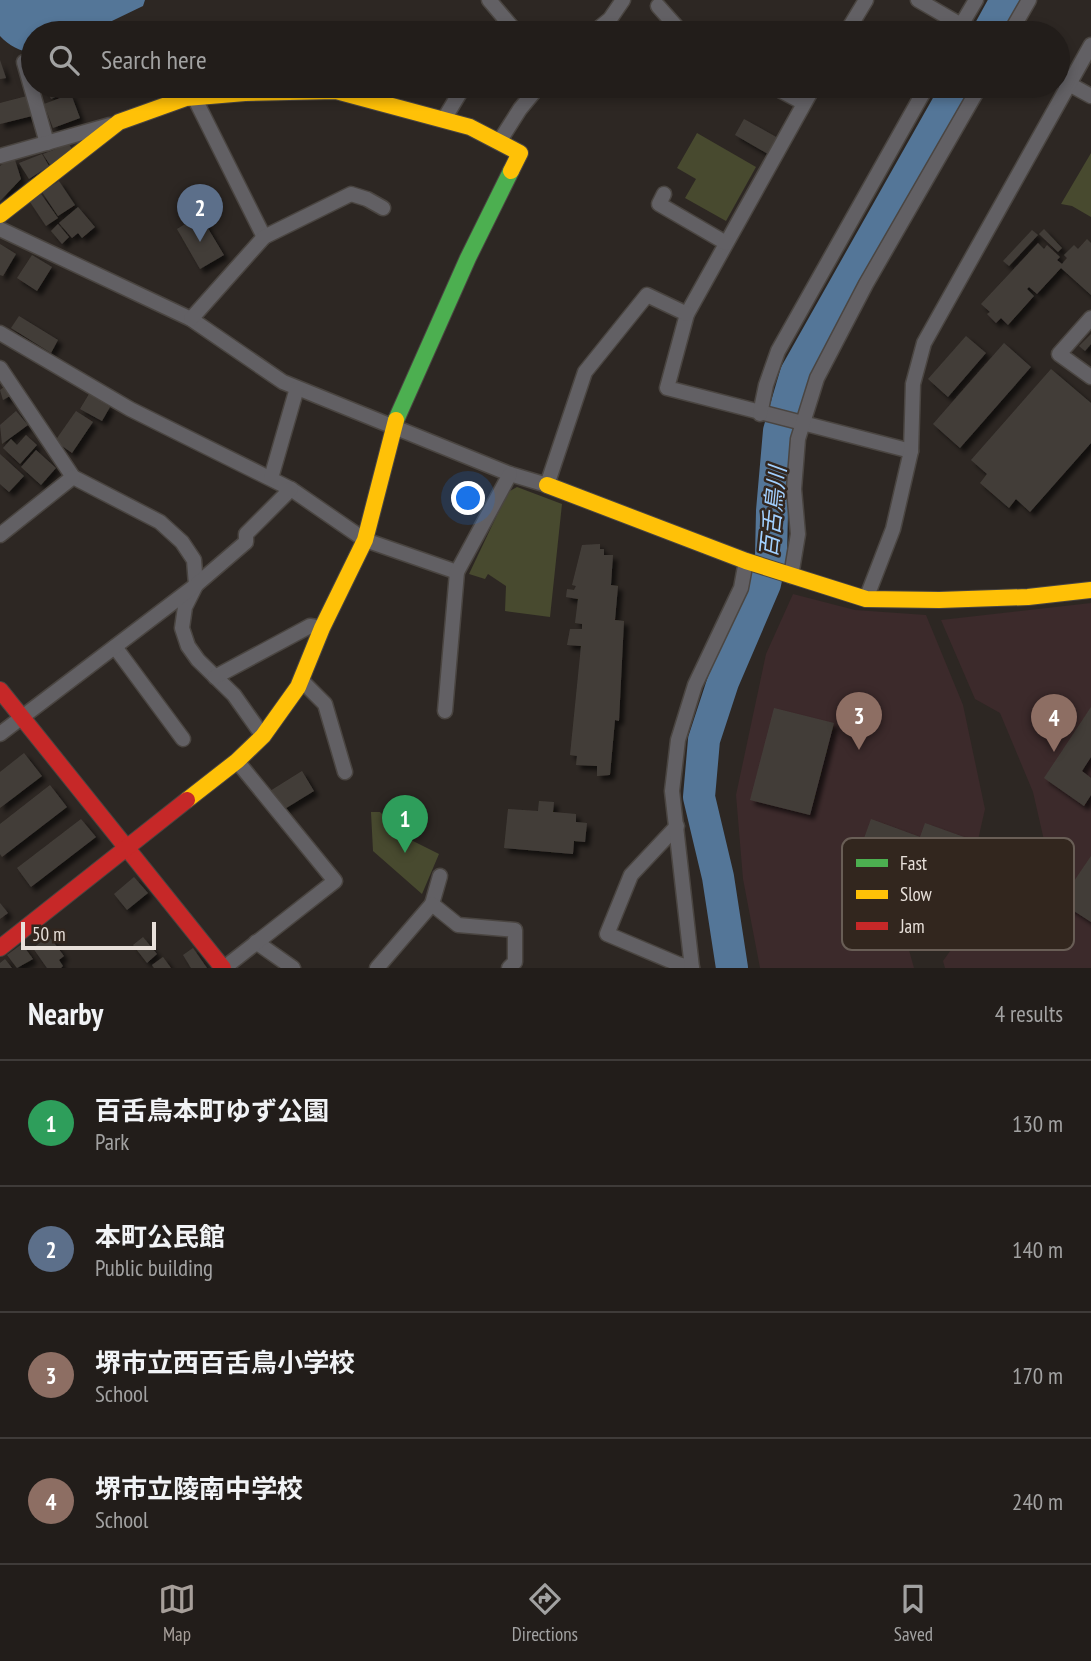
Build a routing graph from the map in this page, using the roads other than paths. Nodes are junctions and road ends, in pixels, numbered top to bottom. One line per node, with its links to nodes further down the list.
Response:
1 (489, 0): 9 (street)
2 (623, 0): 10 (street)
3 (643, 0): 8 (street)
4 (866, 0): 12 (street)
5 (918, 0): 13 (street)
6 (976, 0): 14 (street)
7 (1029, 0): 15 (street)
8 (661, 3): 11 (street)
9 (504, 21)
10 (608, 21)
11 (674, 21)
12 (853, 21)
13 (952, 21)
14 (969, 21)
15 (1017, 21)
16 (1091, 45): 17 (street)
17 (1070, 73)
18 (1070, 84): 19 (street)
19 (1091, 96)
20 (34, 98): 35 (street)
21 (191, 98): 33 (street)
22 (194, 98): 41 (street)
23 (360, 98): 32 (street)
24 (457, 98): 32 (street)
25 (529, 98): 34 (street)
26 (795, 98): 31 (street)
27 (807, 98): 31 (street)
28 (920, 98): 50 (street)
29 (973, 98): 51 (street)
30 (1055, 98): 53 (street)
31 (804, 103): 42 (street)
32 (444, 119): 34 (street)
33 (119, 122): 35 (street); 39 (street)
34 (499, 142): 52 (street)
35 (47, 143): 36 (street)
36 (0, 156)
37 (664, 194): 42 (street)
38 (383, 208): 41 (street)
39 (0, 215)
40 (0, 229): 45 (street)
41 (264, 237): 45 (street)
42 (726, 243): 43 (street)
43 (687, 314): 50 (street); 57 (street)
44 (1091, 318): 48 (street)
45 (191, 319): 49 (street)
46 (0, 333): 56 (street)
47 (0, 368): 55 (street)
48 (1091, 377)
49 (297, 388): 52 (street); 56 (street)
50 (764, 415): 51 (street)
51 (797, 423): 53 (street); 63 (street)
52 (393, 427): 54 (street); 60 (street)
53 (911, 451): 66 (street)
54 (510, 474): 57 (street); 62 (street)
55 (73, 477): 59 (street); 64 (street)
56 (271, 478): 58 (street)
57 (547, 485): 61 (street)
58 (291, 489): 60 (street); 64 (street)
59 (0, 535)
60 (365, 540): 62 (street); 67 (street)
61 (752, 563): 63 (street); 79 (street)
62 (457, 572): 72 (street)
63 (788, 575): 66 (street)
64 (196, 585): 68 (street); 69 (street)
65 (1091, 590): 66 (street)
66 (866, 599)
67 (322, 628): 69 (street); 70 (street)
68 (115, 647): 73 (street); 76 (street)
69 (215, 677): 75 (street)
70 (301, 680): 75 (street); 78 (street)
71 (0, 690): 73 (street)
72 (445, 711)
73 (21, 718): 74 (street); 80 (street)
74 (0, 734)
75 (263, 736): 77 (street)
76 (183, 739)
77 (236, 761): 80 (street); 83 (street)
78 (345, 772)
79 (677, 826): 89 (street); 89 (street)
80 (126, 848): 84 (street); 85 (street)
81 (440, 876): 82 (street)
82 (432, 904): 87 (street); 88 (street)
83 (256, 942): 85 (street); 86 (street)
84 (0, 948)
85 (223, 968)
86 (293, 968)
87 (377, 968)
88 (509, 968)
89 (692, 968)

